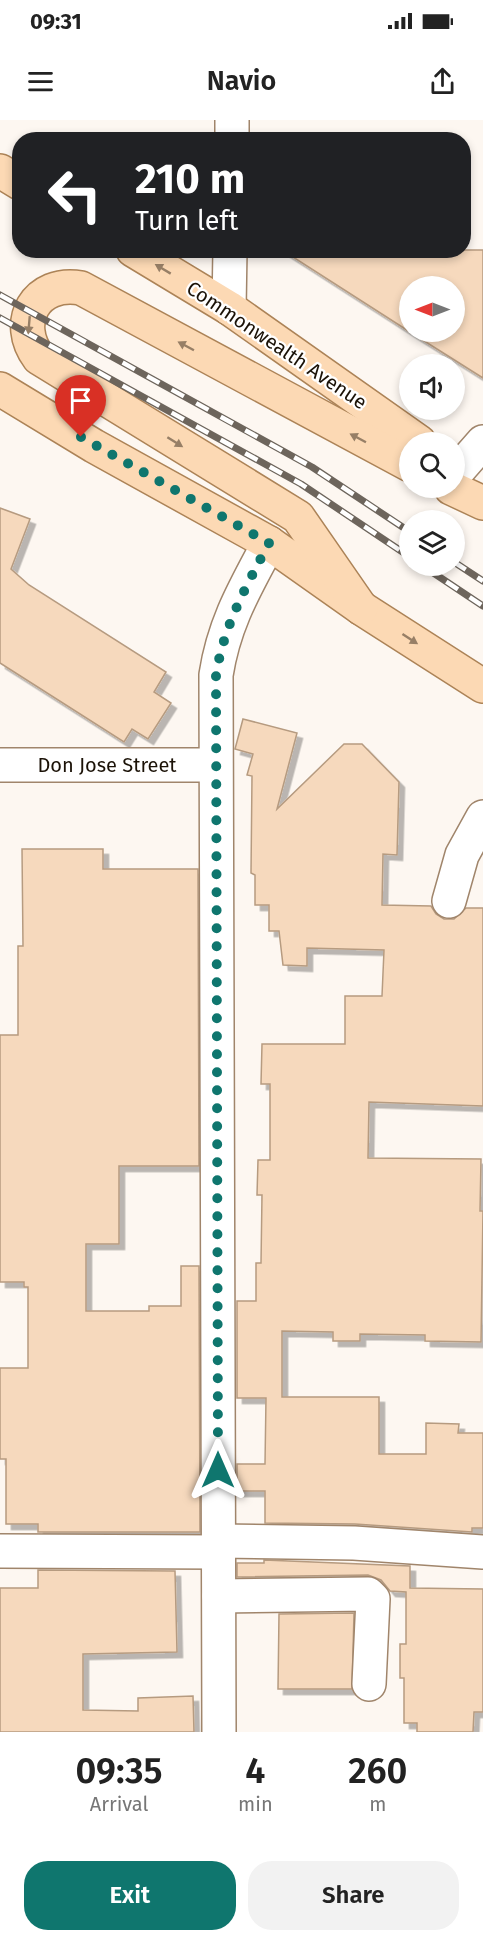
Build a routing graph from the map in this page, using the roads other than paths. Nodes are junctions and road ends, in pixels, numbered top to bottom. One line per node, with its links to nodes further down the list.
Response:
1 (146, 258): 3 (main road, Commonwealth Avenue, one-way to 1)
2 (230, 258): 3 (street)
3 (229, 308): 5 (main road, Commonwealth Avenue)
4 (0, 389): 13 (main road)
5 (405, 432)
6 (483, 442): 8 (street)
7 (399, 459): 14 (main road, one-way to 14)
8 (465, 462)
9 (465, 480): 11 (main road)
10 (465, 486): 12 (main road)
11 (483, 488)
12 (483, 503)
13 (269, 543): 14 (main road); 17 (street)
14 (361, 608): 15 (main road, one-way to 15)
15 (483, 686)
16 (0, 765): 17 (street, Don Jose Street)
17 (215, 765): 20 (street)
18 (483, 817): 19 (street)
19 (449, 901)
20 (219, 1547): 21 (street); 22 (street); 23 (street)
21 (0, 1551)
22 (483, 1552)
23 (219, 1596): 24 (street); 25 (street)
24 (369, 1684)
25 (219, 1732)

